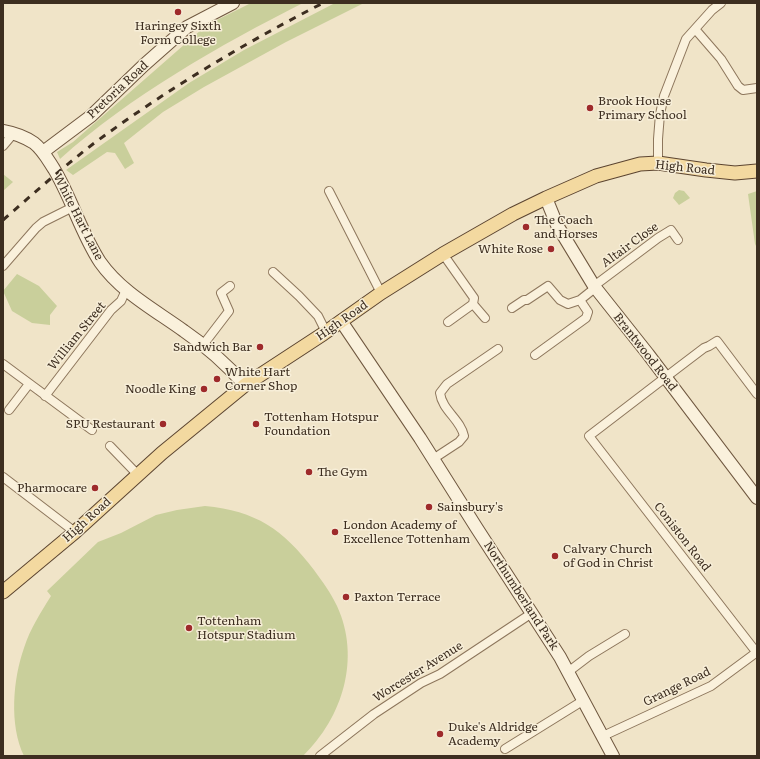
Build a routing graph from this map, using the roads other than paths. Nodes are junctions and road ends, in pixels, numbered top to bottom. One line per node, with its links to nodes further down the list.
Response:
1 (233, 3): 7 (street, Pretoria Road)
2 (721, 3): 3 (street)
3 (695, 29): 4 (street); 8 (street)
4 (757, 88)
5 (8, 132): 6 (street); 7 (street, White Hart Lane)
6 (3, 146)
7 (43, 152): 12 (street, White Hart Lane)
8 (658, 163): 9 (main road, High Road); 11 (main road, High Road)
9 (757, 171)
10 (329, 191): 20 (street)
11 (546, 198): 14 (main road, High Road); 18 (street, Brantwood Road)
12 (73, 207): 15 (street); 19 (street, White Hart Lane)
13 (678, 240): 18 (street, Altair Close)
14 (443, 254): 20 (main road, High Road); 22 (street)
15 (3, 266)
16 (273, 272): 27 (street)
17 (230, 286): 28 (street)
18 (595, 287): 21 (street); 32 (street, Brantwood Road)
19 (126, 290): 28 (street, White Hart Lane); 36 (street, William Street)
20 (381, 293): 25 (main road, High Road)
21 (580, 300): 23 (street); 30 (street)
22 (473, 304): 24 (street); 26 (street)
23 (512, 308)
24 (485, 318)
25 (341, 321): 27 (main road, High Road); 40 (street, Northumberland Park)
26 (448, 322)
27 (326, 332): 34 (main road, High Road)
28 (203, 345): 34 (street, White Hart Lane)
29 (498, 349): 40 (street)
30 (535, 355)
31 (3, 364): 33 (street)
32 (665, 377): 35 (street); 43 (street, Brantwood Road); 48 (street, Coniston Road)
33 (29, 384): 36 (street); 37 (street)
34 (245, 385): 41 (main road, High Road)
35 (757, 394)
36 (45, 396): 38 (street)
37 (9, 410)
38 (92, 430)
39 (110, 446): 41 (street)
40 (433, 459): 46 (street, Northumberland Park)
41 (138, 475): 44 (main road, High Road)
42 (3, 477): 44 (street)
43 (757, 498)
44 (75, 532): 45 (main road, High Road)
45 (3, 592)
46 (532, 613): 49 (street, Northumberland Park); 53 (street, Worcester Avenue)
47 (626, 634): 49 (street)
48 (757, 652): 51 (street, Grange Road)
49 (568, 672): 50 (street, Northumberland Park)
50 (584, 700): 51 (street, Northumberland Park); 52 (street)
51 (603, 736): 54 (street, Northumberland Park)
52 (505, 749)
53 (320, 756)
54 (613, 756)

